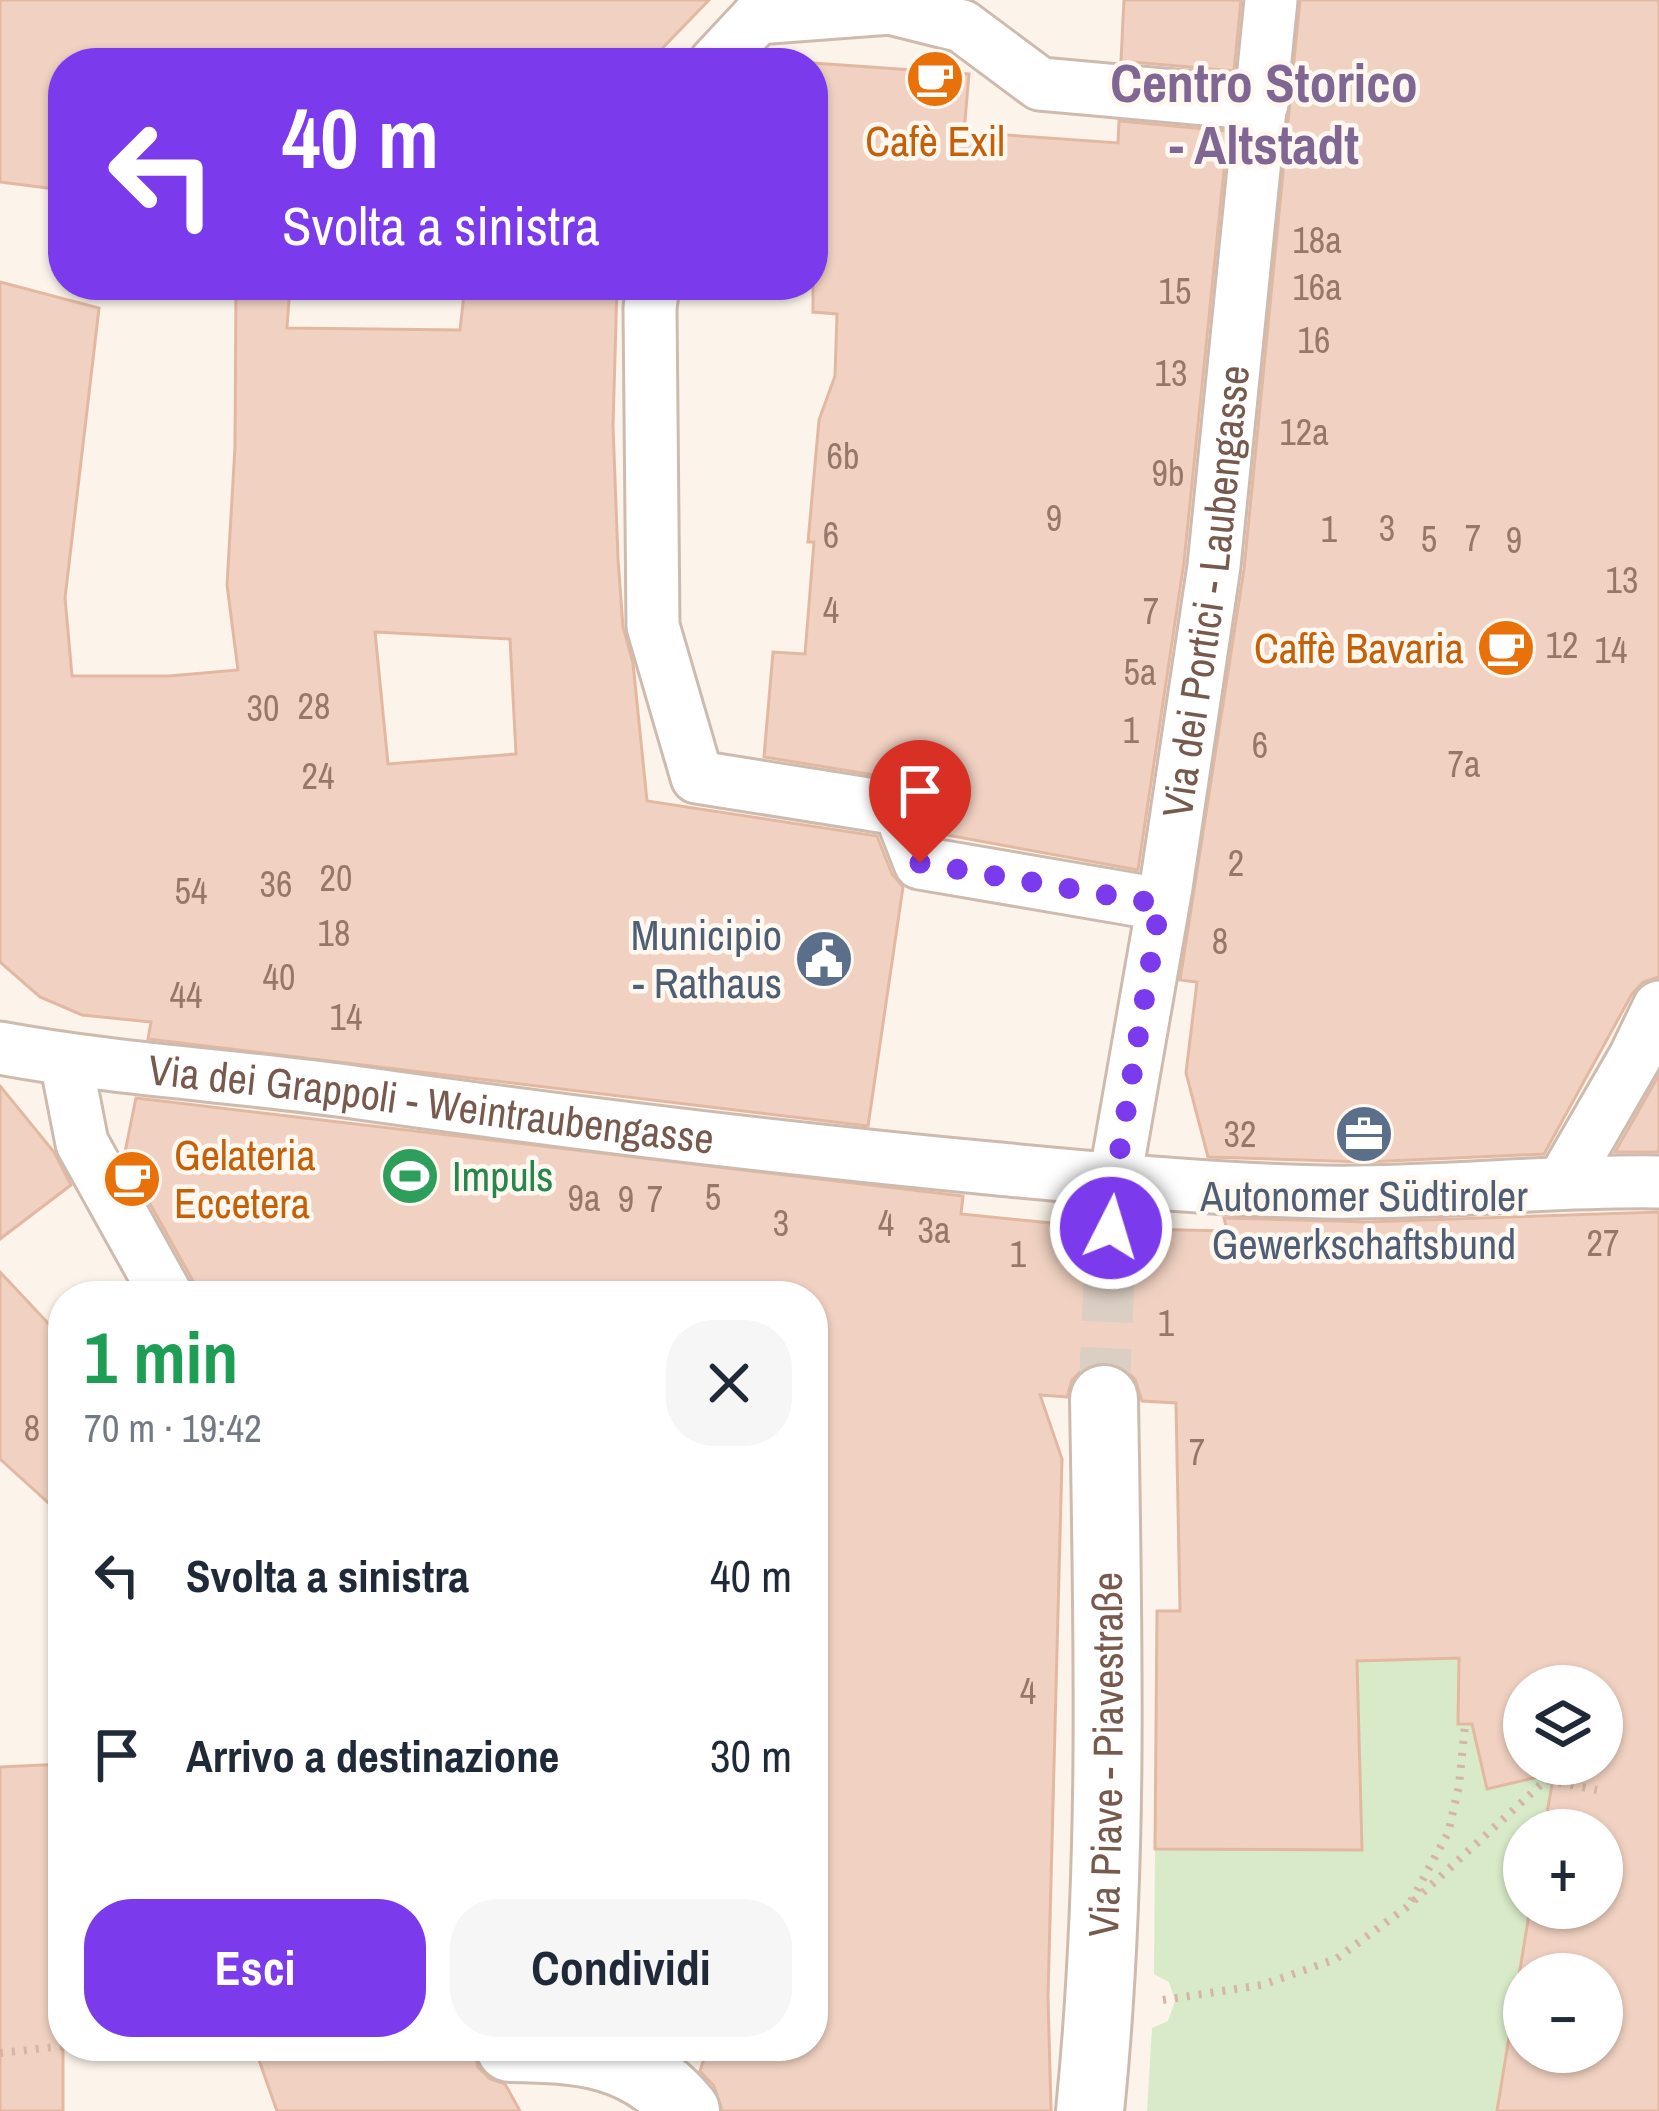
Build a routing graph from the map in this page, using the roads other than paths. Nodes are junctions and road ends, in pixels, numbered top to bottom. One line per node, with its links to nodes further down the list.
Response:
1 (1271, 0): 4 (street, Via dei Portici - Laubengasse)
2 (889, 4): 3 (street); 4 (street)
3 (729, 48)
4 (1262, 104): 6 (street, Via dei Portici - Laubengasse)
5 (651, 300): 6 (street)
6 (1160, 904): 12 (street, Via dei Portici - Laubengasse)
7 (1659, 1007): 10 (street)
8 (0, 1048): 9 (street, Via dei Grappoli - Weintraubengasse)
9 (66, 1061): 12 (street, Via dei Grappoli - Weintraubengasse); 13 (street)
10 (1564, 1180): 11 (street, Via dei Grappoli - Weintraubengasse); 12 (street, Via dei Grappoli - Weintraubengasse)
11 (1659, 1182)
12 (1113, 1204)
13 (159, 1281)
14 (1104, 1399): 17 (street, Via Piave - Piavestraße)
15 (617, 2061): 16 (street)
16 (686, 2111)
17 (1090, 2111)

